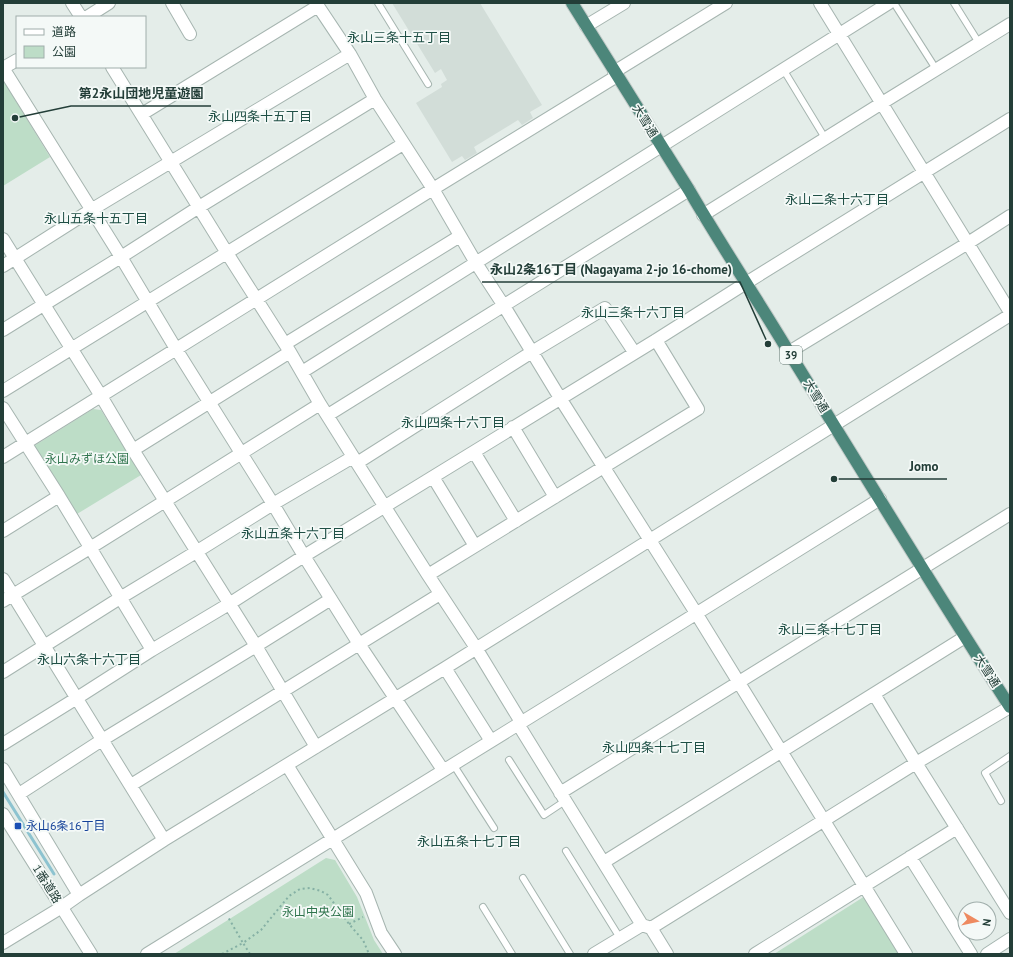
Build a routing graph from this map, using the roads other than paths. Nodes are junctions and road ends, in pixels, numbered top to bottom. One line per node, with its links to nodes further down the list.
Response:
1 (72, 3): 13 (street)
2 (109, 3): 14 (street)
3 (172, 3): 17 (street)
4 (378, 3): 27 (lane)
5 (572, 3): 16 (highway, 大雪通 / 39)
6 (624, 3): 16 (street)
7 (726, 3): 26 (street)
8 (820, 3): 18 (street)
9 (889, 3): 18 (street)
10 (894, 3): 25 (lane)
11 (954, 3): 19 (lane)
12 (317, 4): 20 (street); 30 (street)
13 (80, 16)
14 (89, 16)
15 (1010, 24): 19 (street)
16 (586, 26): 26 (highway, 大雪通 / 39)
17 (190, 34)
18 (839, 34): 24 (street); 29 (street)
19 (979, 43): 25 (street)
20 (350, 54): 28 (street); 35 (street)
21 (16, 61): 22 (street)
22 (3, 68): 40 (street)
23 (113, 68): 30 (street)
24 (783, 69): 32 (lane); 34 (street)
25 (936, 69): 29 (street)
26 (616, 74): 34 (highway, 大雪通 / 39); 37 (street)
27 (428, 84)
28 (375, 99): 33 (street); 39 (street)
29 (882, 103): 32 (street); 36 (street)
30 (142, 114): 35 (street)
31 (1010, 119): 36 (street)
32 (825, 138): 41 (street)
33 (403, 144): 37 (street); 46 (street)
34 (661, 146): 38 (highway, 大雪通 / 39); 49 (street)
35 (171, 162): 39 (street); 40 (street)
36 (924, 173): 45 (street); 51 (street)
37 (433, 189): 43 (street); 52 (street)
38 (689, 190): 41 (highway, 大雪通 / 39); 55 (street)
39 (199, 207): 46 (street); 47 (street)
40 (91, 210): 47 (street); 48 (street)
41 (703, 215): 51 (highway, 大雪通 / 39)
42 (1010, 216): 45 (street)
43 (460, 236): 49 (street); 60 (street)
44 (3, 240): 48 (street)
45 (968, 243): 56 (street); 65 (street)
46 (227, 253): 52 (street); 53 (street)
47 (121, 257): 53 (street); 54 (street)
48 (14, 258): 50 (street); 54 (street)
49 (476, 263): 55 (street); 66 (street)
50 (3, 266)
51 (746, 283): 59 (street); 65 (highway, 大雪通 / 39)
52 (257, 300): 60 (street); 62 (street)
53 (148, 302): 61 (street); 62 (street)
54 (44, 305): 58 (street); 61 (street)
55 (504, 306): 63 (street); 73 (street)
56 (1010, 312)
57 (1010, 315): 74 (street)
58 (3, 330)
59 (656, 340): 64 (street); 82 (street)
60 (288, 348): 66 (street); 70 (street)
61 (71, 349): 67 (street); 68 (street)
62 (176, 349): 68 (street); 70 (street)
63 (532, 352): 64 (street); 69 (street); 81 (street)
64 (634, 352): 69 (street)
65 (789, 352): 74 (highway, 大雪通 / 39)
66 (302, 372): 71 (street)
67 (3, 391)
68 (101, 396): 76 (street); 77 (street)
69 (560, 398): 75 (street); 82 (street)
70 (209, 402): 77 (street); 79 (street)
71 (320, 404): 73 (street); 79 (street)
72 (3, 408): 76 (street)
73 (328, 415): 81 (street)
74 (834, 425): 86 (highway, 大雪通 / 39); 93 (street)
75 (513, 428): 78 (street); 85 (street)
76 (26, 444): 80 (street); 84 (street)
77 (133, 450): 87 (street)
78 (474, 452): 83 (street); 91 (street)
79 (241, 453): 87 (street); 88 (street)
80 (3, 458)
81 (355, 460): 88 (street); 89 (street)
82 (604, 466): 85 (street); 93 (street)
83 (433, 477): 89 (street); 94 (street)
84 (59, 496): 92 (street); 95 (street)
85 (555, 497): 91 (street)
86 (880, 499): 98 (highway, 大雪通 / 39); 106 (street)
87 (165, 500): 95 (street); 96 (street)
88 (273, 504): 96 (street); 97 (street)
89 (385, 507): 97 (street); 99 (street)
90 (1010, 514): 98 (street)
91 (516, 521): 94 (street)
92 (3, 531)
93 (649, 540): 106 (street); 111 (street)
94 (475, 546): 99 (street)
95 (90, 548): 102 (street); 103 (street)
96 (196, 552): 103 (street); 105 (street)
97 (304, 556): 104 (street); 105 (street)
98 (923, 568): 107 (highway, 大雪通 / 39); 115 (street)
99 (428, 575): 101 (street)
100 (3, 579): 102 (street)
101 (440, 594): 108 (street); 111 (street)
102 (8, 598): 109 (street)
103 (120, 598): 109 (street); 112 (street)
104 (331, 599): 108 (street); 110 (street)
105 (229, 604): 110 (street); 112 (street)
106 (696, 613): 115 (street); 121 (street)
107 (965, 637): 117 (street); 120 (highway, 大雪通 / 39)
108 (359, 644): 116 (street); 119 (street)
109 (45, 646): 114 (street); 118 (street)
110 (256, 646): 116 (street); 122 (street)
111 (476, 648): 113 (street); 121 (street)
112 (152, 650): 118 (street)
113 (445, 668): 119 (street); 123 (street)
114 (3, 672)
115 (738, 682): 126 (street); 135 (street)
116 (283, 691): 125 (street); 133 (street)
117 (874, 694): 126 (street); 129 (street)
118 (77, 698): 122 (street); 124 (street)
119 (395, 698): 125 (street); 131 (street)
120 (1010, 707): 129 (street)
121 (520, 723): 123 (street); 135 (street)
122 (102, 740): 133 (street); 134 (street)
123 (491, 741): 131 (street)
124 (3, 744)
125 (316, 747): 130 (street)
126 (781, 752): 138 (street); 145 (street)
127 (1010, 756): 136 (lane)
128 (509, 760): 135 (lane)
129 (916, 763): 138 (street); 140 (street)
130 (287, 765): 141 (street); 142 (street)
131 (448, 767): 139 (lane); 142 (street)
132 (3, 769): 134 (street)
133 (131, 785): 141 (street)
134 (19, 794): 148 (street)
135 (563, 797): 145 (street)
136 (1001, 801)
137 (3, 814): 149 (street, 1番道路)
138 (824, 820): 147 (street); 152 (street)
139 (494, 828)
140 (957, 828): 144 (street); 151 (street)
141 (164, 840): 148 (street)
142 (333, 840): 157 (street); 158 (street)
143 (566, 851): 153 (lane)
144 (910, 857): 147 (street); 165 (street)
145 (604, 862): 152 (street)
146 (523, 878): 160 (lane)
147 (864, 885): 163 (street); 164 (street)
148 (79, 895): 149 (street)
149 (62, 907): 155 (street); 156 (street, 1番道路)
150 (483, 907): 159 (lane)
151 (1010, 913)
152 (646, 927): 153 (street); 162 (street)
153 (620, 938): 161 (street)
154 (1010, 940): 166 (street)
155 (3, 943)
156 (91, 954)
157 (147, 954)
158 (395, 954)
159 (512, 954)
160 (570, 954)
161 (594, 954)
162 (667, 954)
163 (755, 954)
164 (906, 954)
165 (971, 954)
166 (987, 954)

